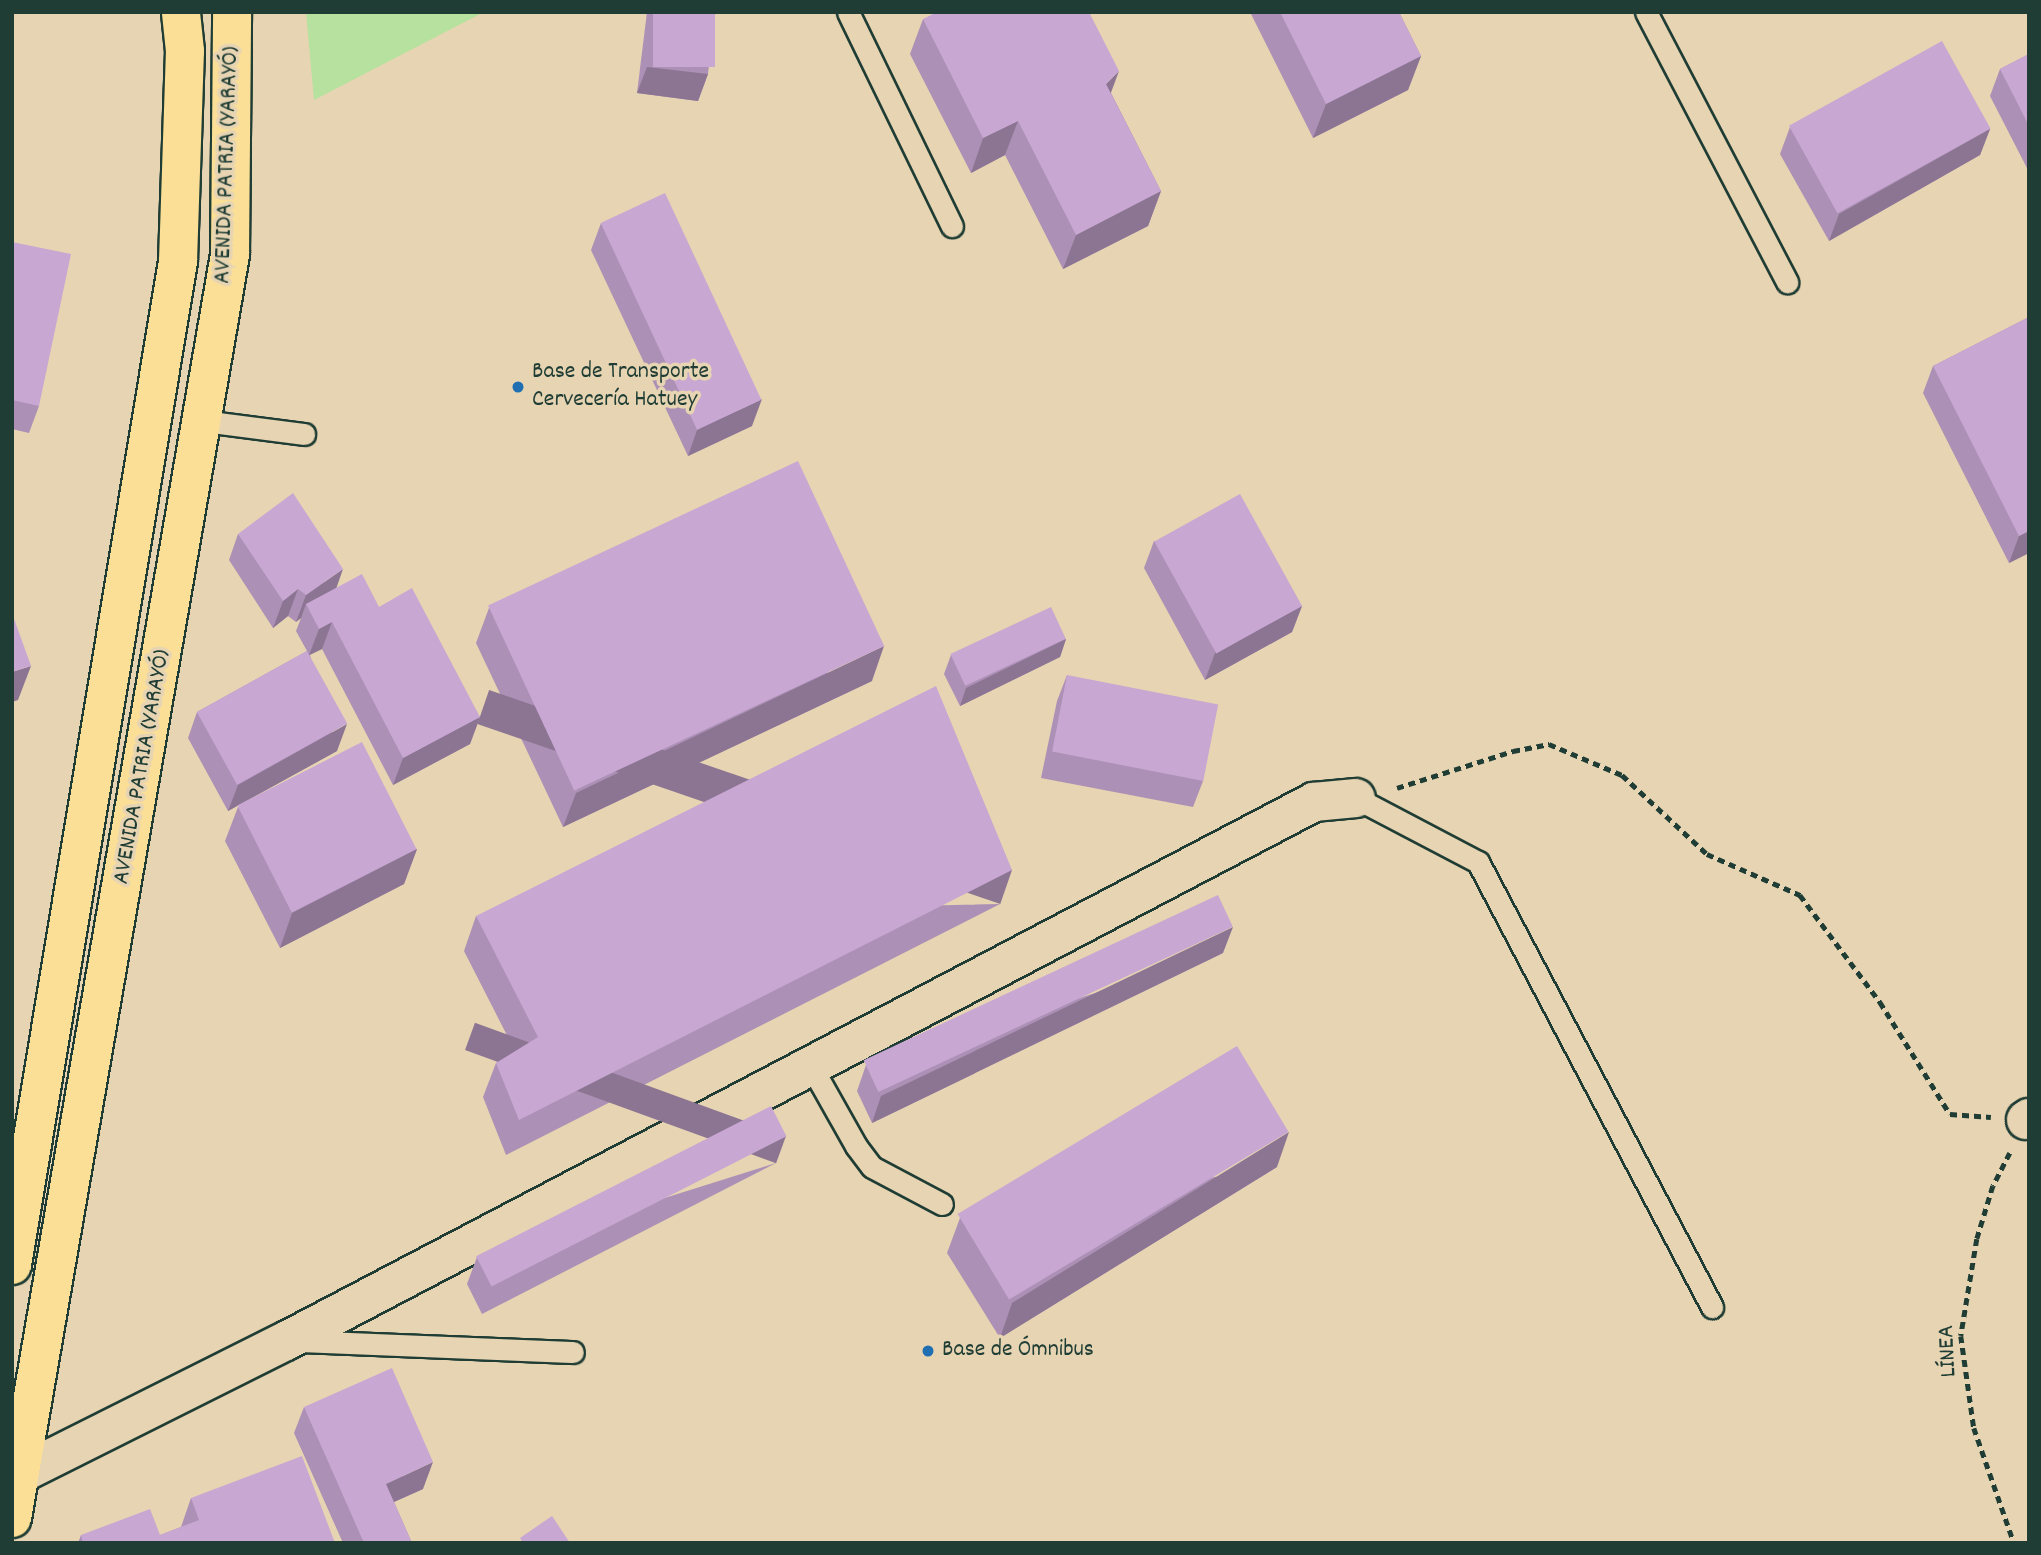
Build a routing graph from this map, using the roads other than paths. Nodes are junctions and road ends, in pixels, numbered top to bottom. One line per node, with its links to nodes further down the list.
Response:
1 (181, 12): 12 (main road, AVENIDA PATRIA (YARAYÓ))
2 (232, 12): 7 (main road, AVENIDA PATRIA (YARAYÓ))
3 (848, 12): 5 (lane)
4 (1646, 12): 6 (lane)
5 (952, 226)
6 (1787, 282)
7 (203, 421): 8 (lane); 16 (main road, AVENIDA PATRIA (YARAYÓ))
8 (304, 434)
9 (1356, 798): 10 (street); 13 (lane)
10 (811, 1066): 11 (lane); 14 (street)
11 (942, 1204)
12 (12, 1265)
13 (1712, 1307)
14 (286, 1341): 15 (lane); 16 (street)
15 (573, 1352)
16 (20, 1474): 17 (main road, AVENIDA PATRIA (YARAYÓ))
17 (12, 1518)

